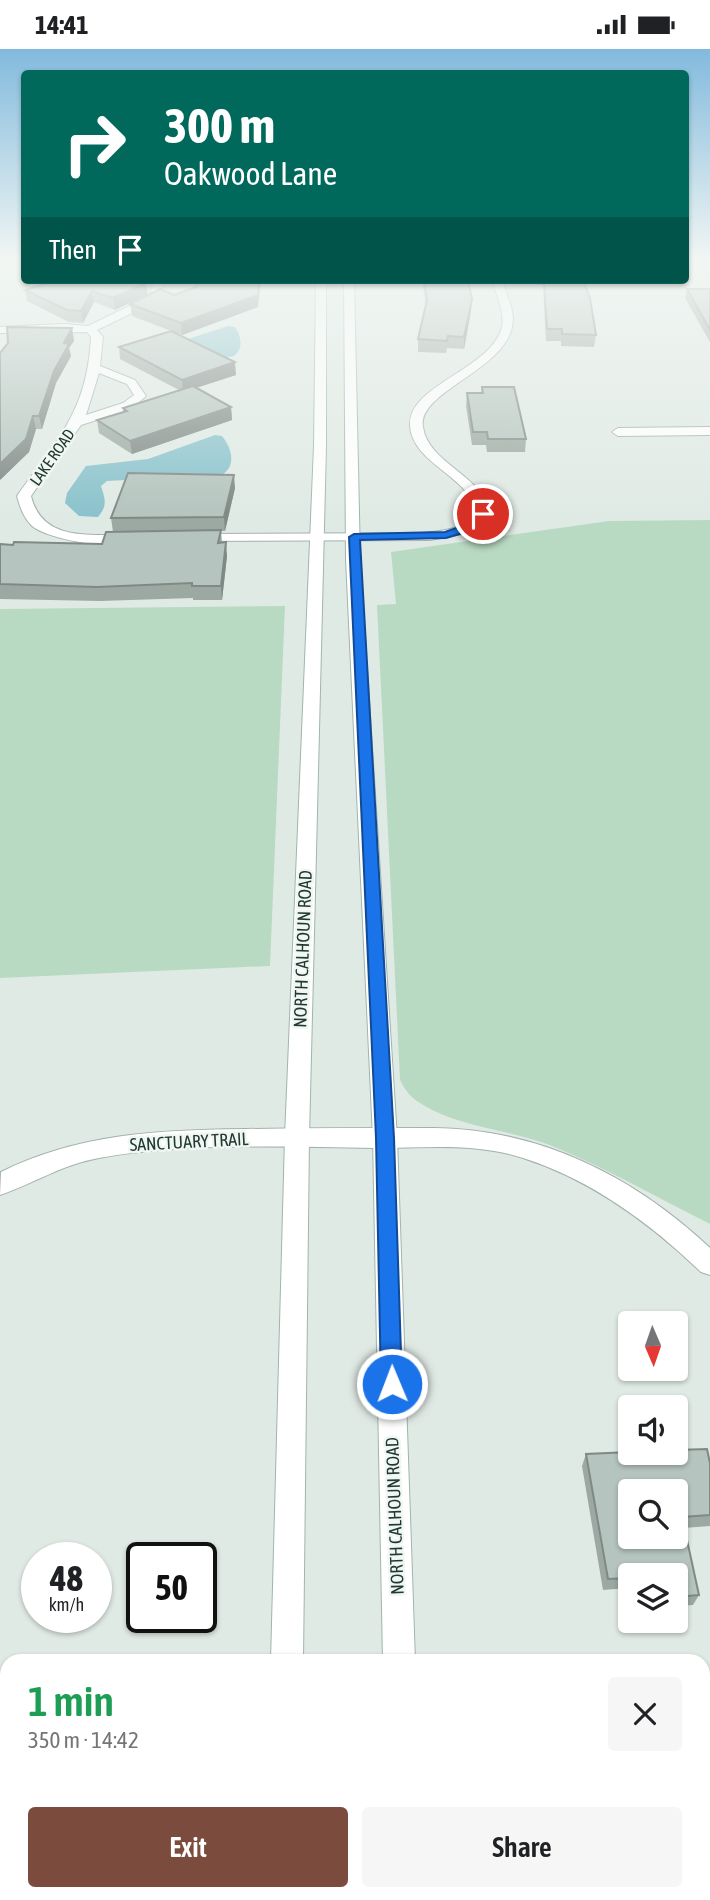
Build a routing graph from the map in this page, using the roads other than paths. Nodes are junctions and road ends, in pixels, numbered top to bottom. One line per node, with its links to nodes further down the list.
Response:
1 (97, 344): 6 (main road, LAKE ROAD)
2 (332, 344): 5 (main road, NORTH CALHOUN ROAD)
3 (339, 344): 5 (main road, NORTH CALHOUN ROAD)
4 (500, 344): 11 (main road)
5 (336, 365): 10 (main road, NORTH CALHOUN ROAD); 11 (main road, NORTH CALHOUN ROAD)
6 (96, 368): 7 (main road, LAKE ROAD); 7 (main road)
7 (77, 422): 13 (main road, LAKE ROAD)
8 (710, 431): 9 (main road)
9 (618, 432)
10 (315, 537): 11 (main road); 12 (main road); 14 (main road, NORTH CALHOUN ROAD)
11 (354, 537): 15 (main road, NORTH CALHOUN ROAD)
12 (175, 538)
13 (149, 539)
14 (297, 1137): 15 (main road, SANCTUARY TRAIL); 16 (main road, SANCTUARY TRAIL); 18 (main road, NORTH CALHOUN ROAD)
15 (385, 1138): 17 (main road, SANCTUARY TRAIL); 19 (main road, NORTH CALHOUN ROAD)
16 (0, 1185)
17 (710, 1264)
18 (287, 1654)
19 (399, 1654)

